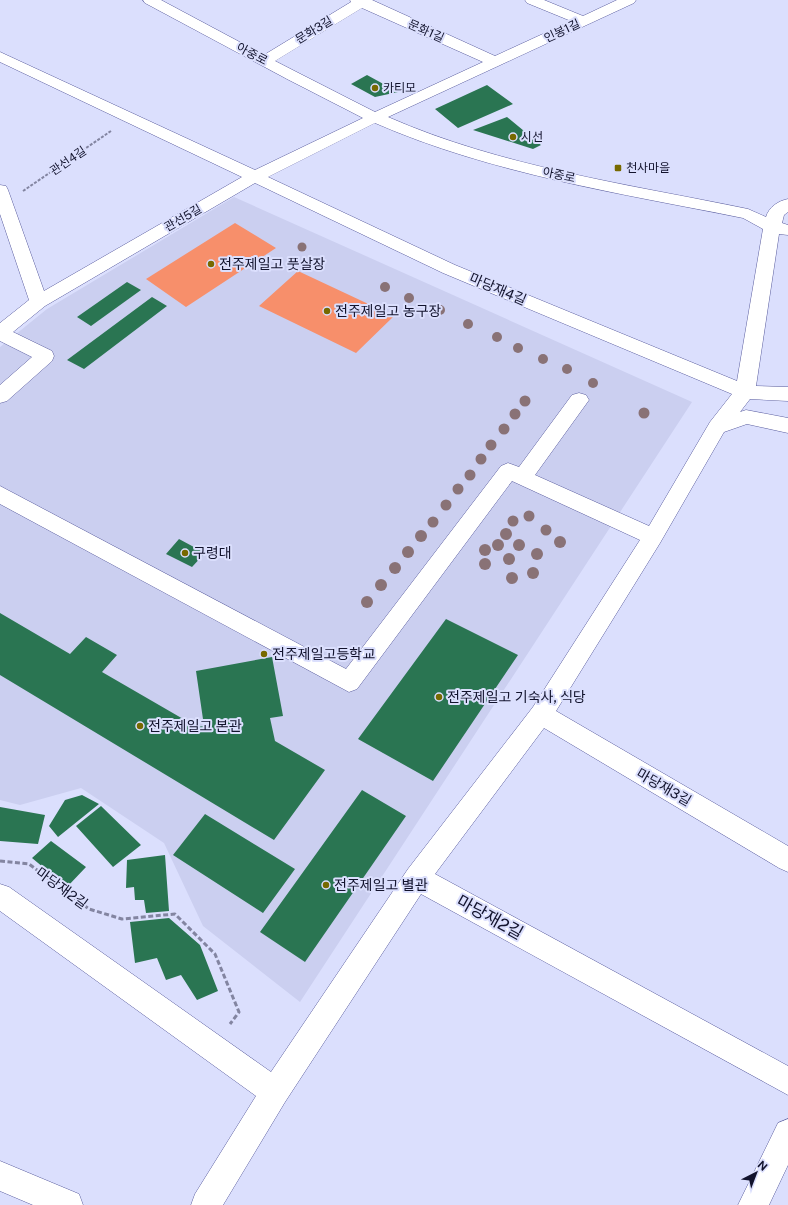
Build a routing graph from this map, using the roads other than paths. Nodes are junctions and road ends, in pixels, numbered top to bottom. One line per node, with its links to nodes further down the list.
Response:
1 (150, 0): 7 (street, 아중로)
2 (532, 0): 5 (street)
3 (629, 0): 5 (street, 인봉1길)
4 (361, 1): 7 (street, 문화3길); 8 (street, 문화1길)
5 (583, 21): 8 (street, 인봉1길)
6 (0, 56): 10 (street)
7 (264, 61): 9 (street, 아중로)
8 (495, 62): 9 (street)
9 (376, 117): 10 (street, 관선5길); 12 (street, 아중로)
10 (254, 177): 13 (street, 관선5길); 15 (street, 마당재4길)
11 (3, 196): 13 (street)
12 (782, 218): 15 (street)
13 (39, 302): 14 (street, 관선5길)
14 (0, 333): 17 (street)
15 (745, 392): 16 (street, 마당재4길); 20 (street)
16 (788, 394)
17 (0, 396)
18 (579, 400): 21 (street)
19 (788, 426): 20 (street)
20 (717, 427): 23 (street)
21 (522, 478): 22 (street); 23 (street)
22 (0, 494)
23 (653, 537): 24 (street)
24 (541, 714): 25 (street, 마당재3길); 26 (street)
25 (788, 860)
26 (417, 878): 28 (street, 마당재2길); 29 (street)
27 (2, 900): 29 (street)
28 (788, 1081)
29 (275, 1092): 33 (street)
30 (788, 1133): 34 (street)
31 (0, 1176): 32 (street)
32 (68, 1205)
33 (206, 1205)
34 (753, 1205)

